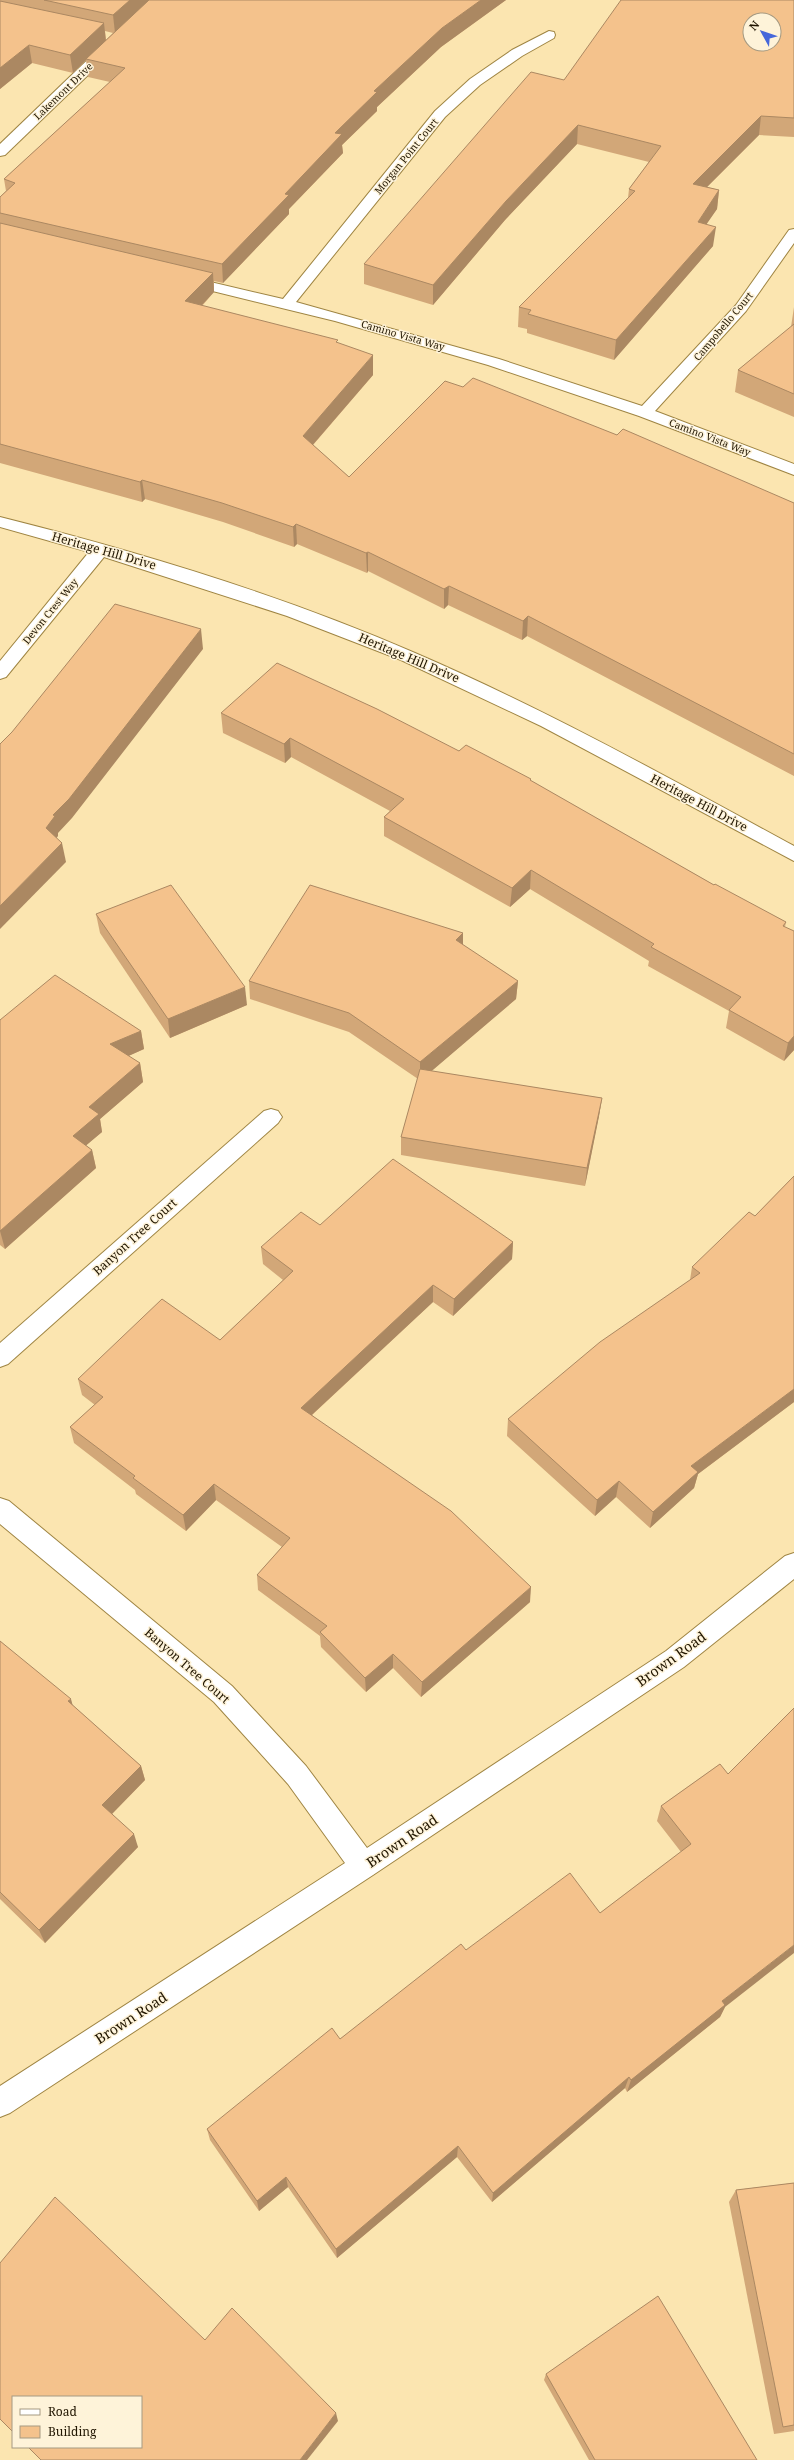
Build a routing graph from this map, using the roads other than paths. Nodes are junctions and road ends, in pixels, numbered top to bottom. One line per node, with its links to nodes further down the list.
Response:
1 (549, 35): 6 (street, Morgan Point Court)
2 (103, 36): 3 (street, Lakemont Drive)
3 (0, 152)
4 (794, 233): 7 (street, Campobello Court)
5 (171, 276): 6 (street, Camino Vista Way)
6 (287, 303): 7 (street, Camino Vista Way)
7 (645, 412): 8 (street, Camino Vista Way)
8 (794, 470)
9 (0, 522): 10 (street, Heritage Hill Drive)
10 (101, 549): 11 (street, Devon Crest Way); 12 (street, Heritage Hill Drive)
11 (0, 673)
12 (794, 854)
13 (271, 1116): 14 (street, Banyon Tree Court)
14 (0, 1357)
15 (0, 1509): 17 (street, Banyon Tree Court)
16 (794, 1564): 17 (street, Brown Road)
17 (364, 1866): 18 (street, Brown Road)
18 (0, 2103)

